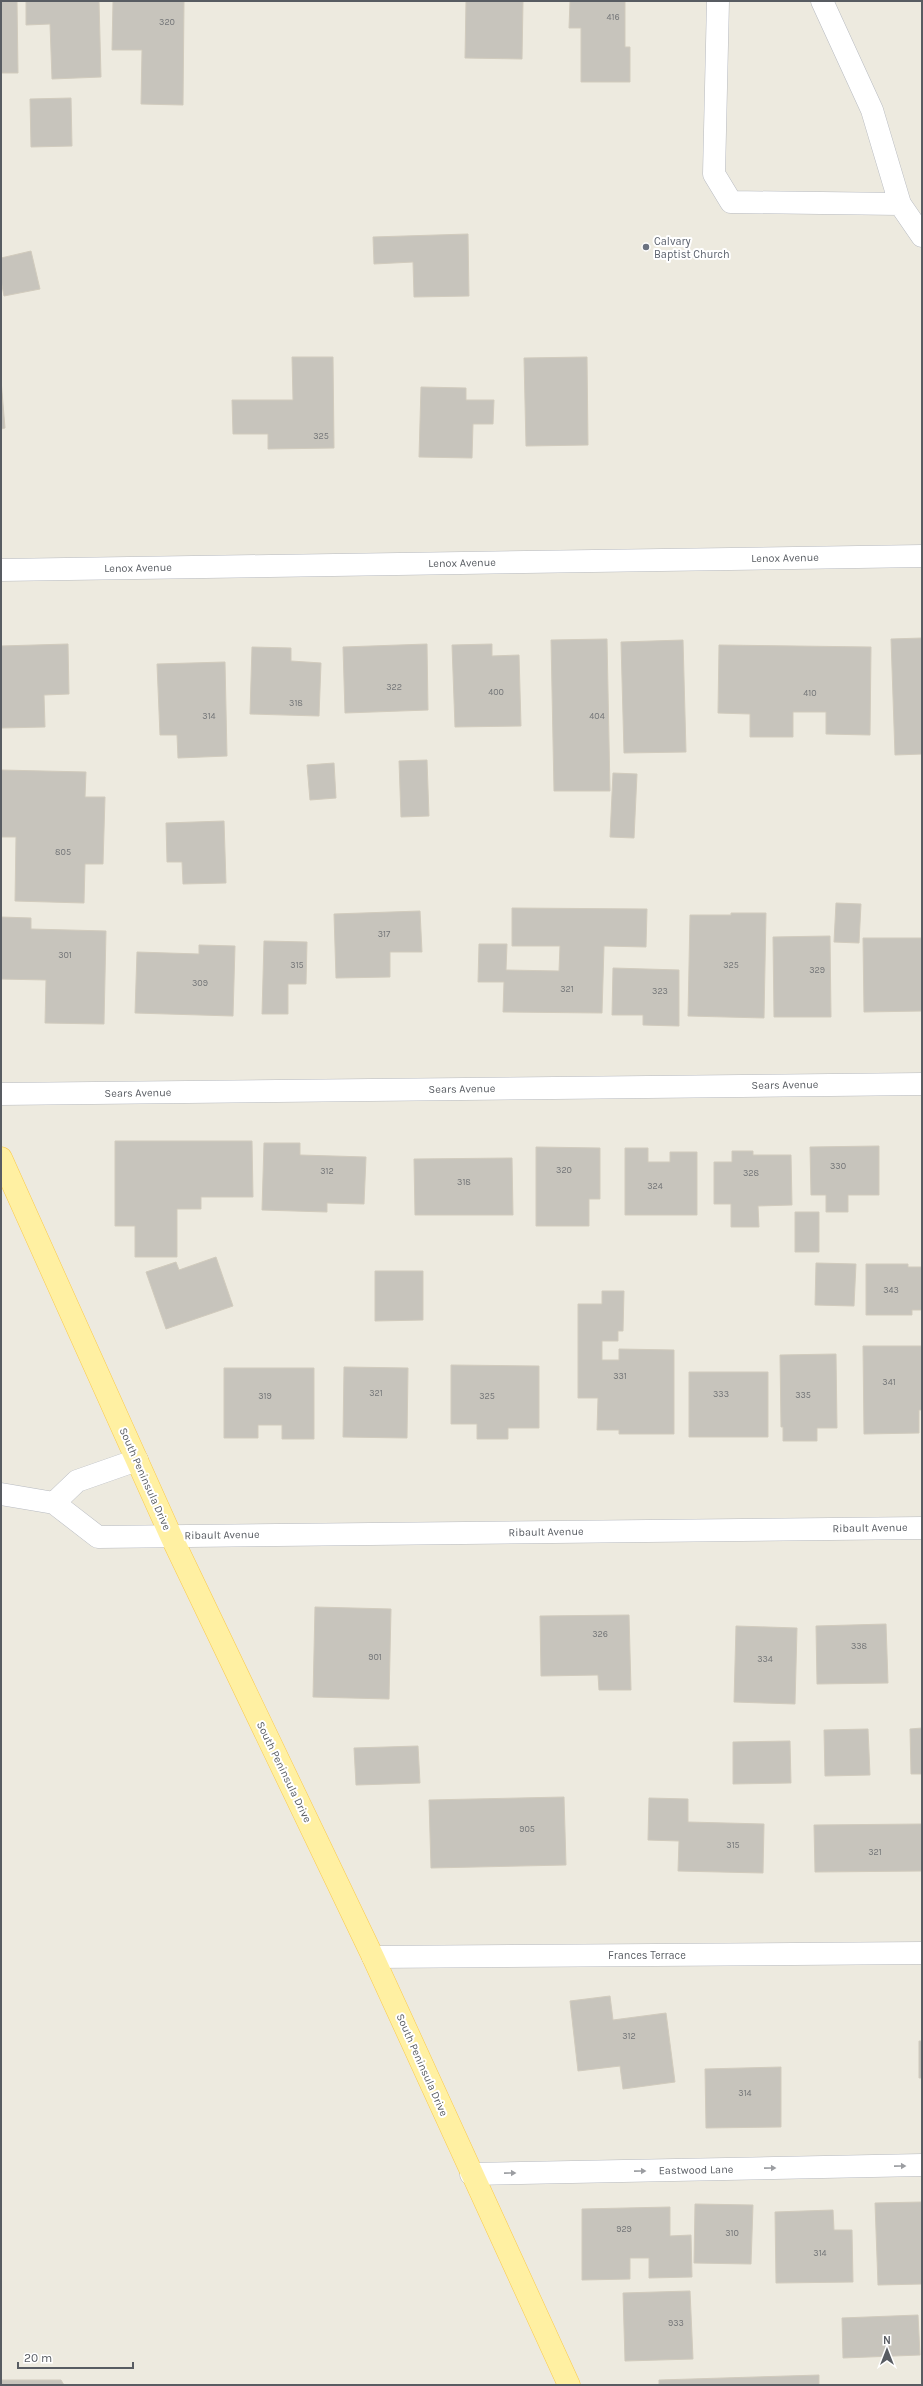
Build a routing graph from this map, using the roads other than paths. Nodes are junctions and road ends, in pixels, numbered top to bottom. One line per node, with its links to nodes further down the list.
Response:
1 (718, 1): 3 (street)
2 (822, 1): 3 (street)
3 (900, 204): 4 (street)
4 (922, 236)
5 (922, 556): 6 (street, Lenox Avenue)
6 (1, 570)
7 (922, 1084): 8 (street, Sears Avenue)
8 (1, 1094)
9 (1, 1158): 10 (main road, South Peninsula Drive)
10 (137, 1460): 12 (street); 14 (main road, South Peninsula Drive)
11 (1, 1494): 12 (street)
12 (54, 1503): 14 (street, Ribault Avenue)
13 (922, 1528): 14 (street, Ribault Avenue)
14 (171, 1536): 16 (main road, South Peninsula Drive)
15 (922, 1953): 16 (street, Frances Terrace)
16 (373, 1957): 18 (main road, South Peninsula Drive)
17 (922, 2165): 18 (street, Eastwood Lane, one-way to 17)
18 (471, 2174): 19 (main road, South Peninsula Drive)
19 (569, 2385)

